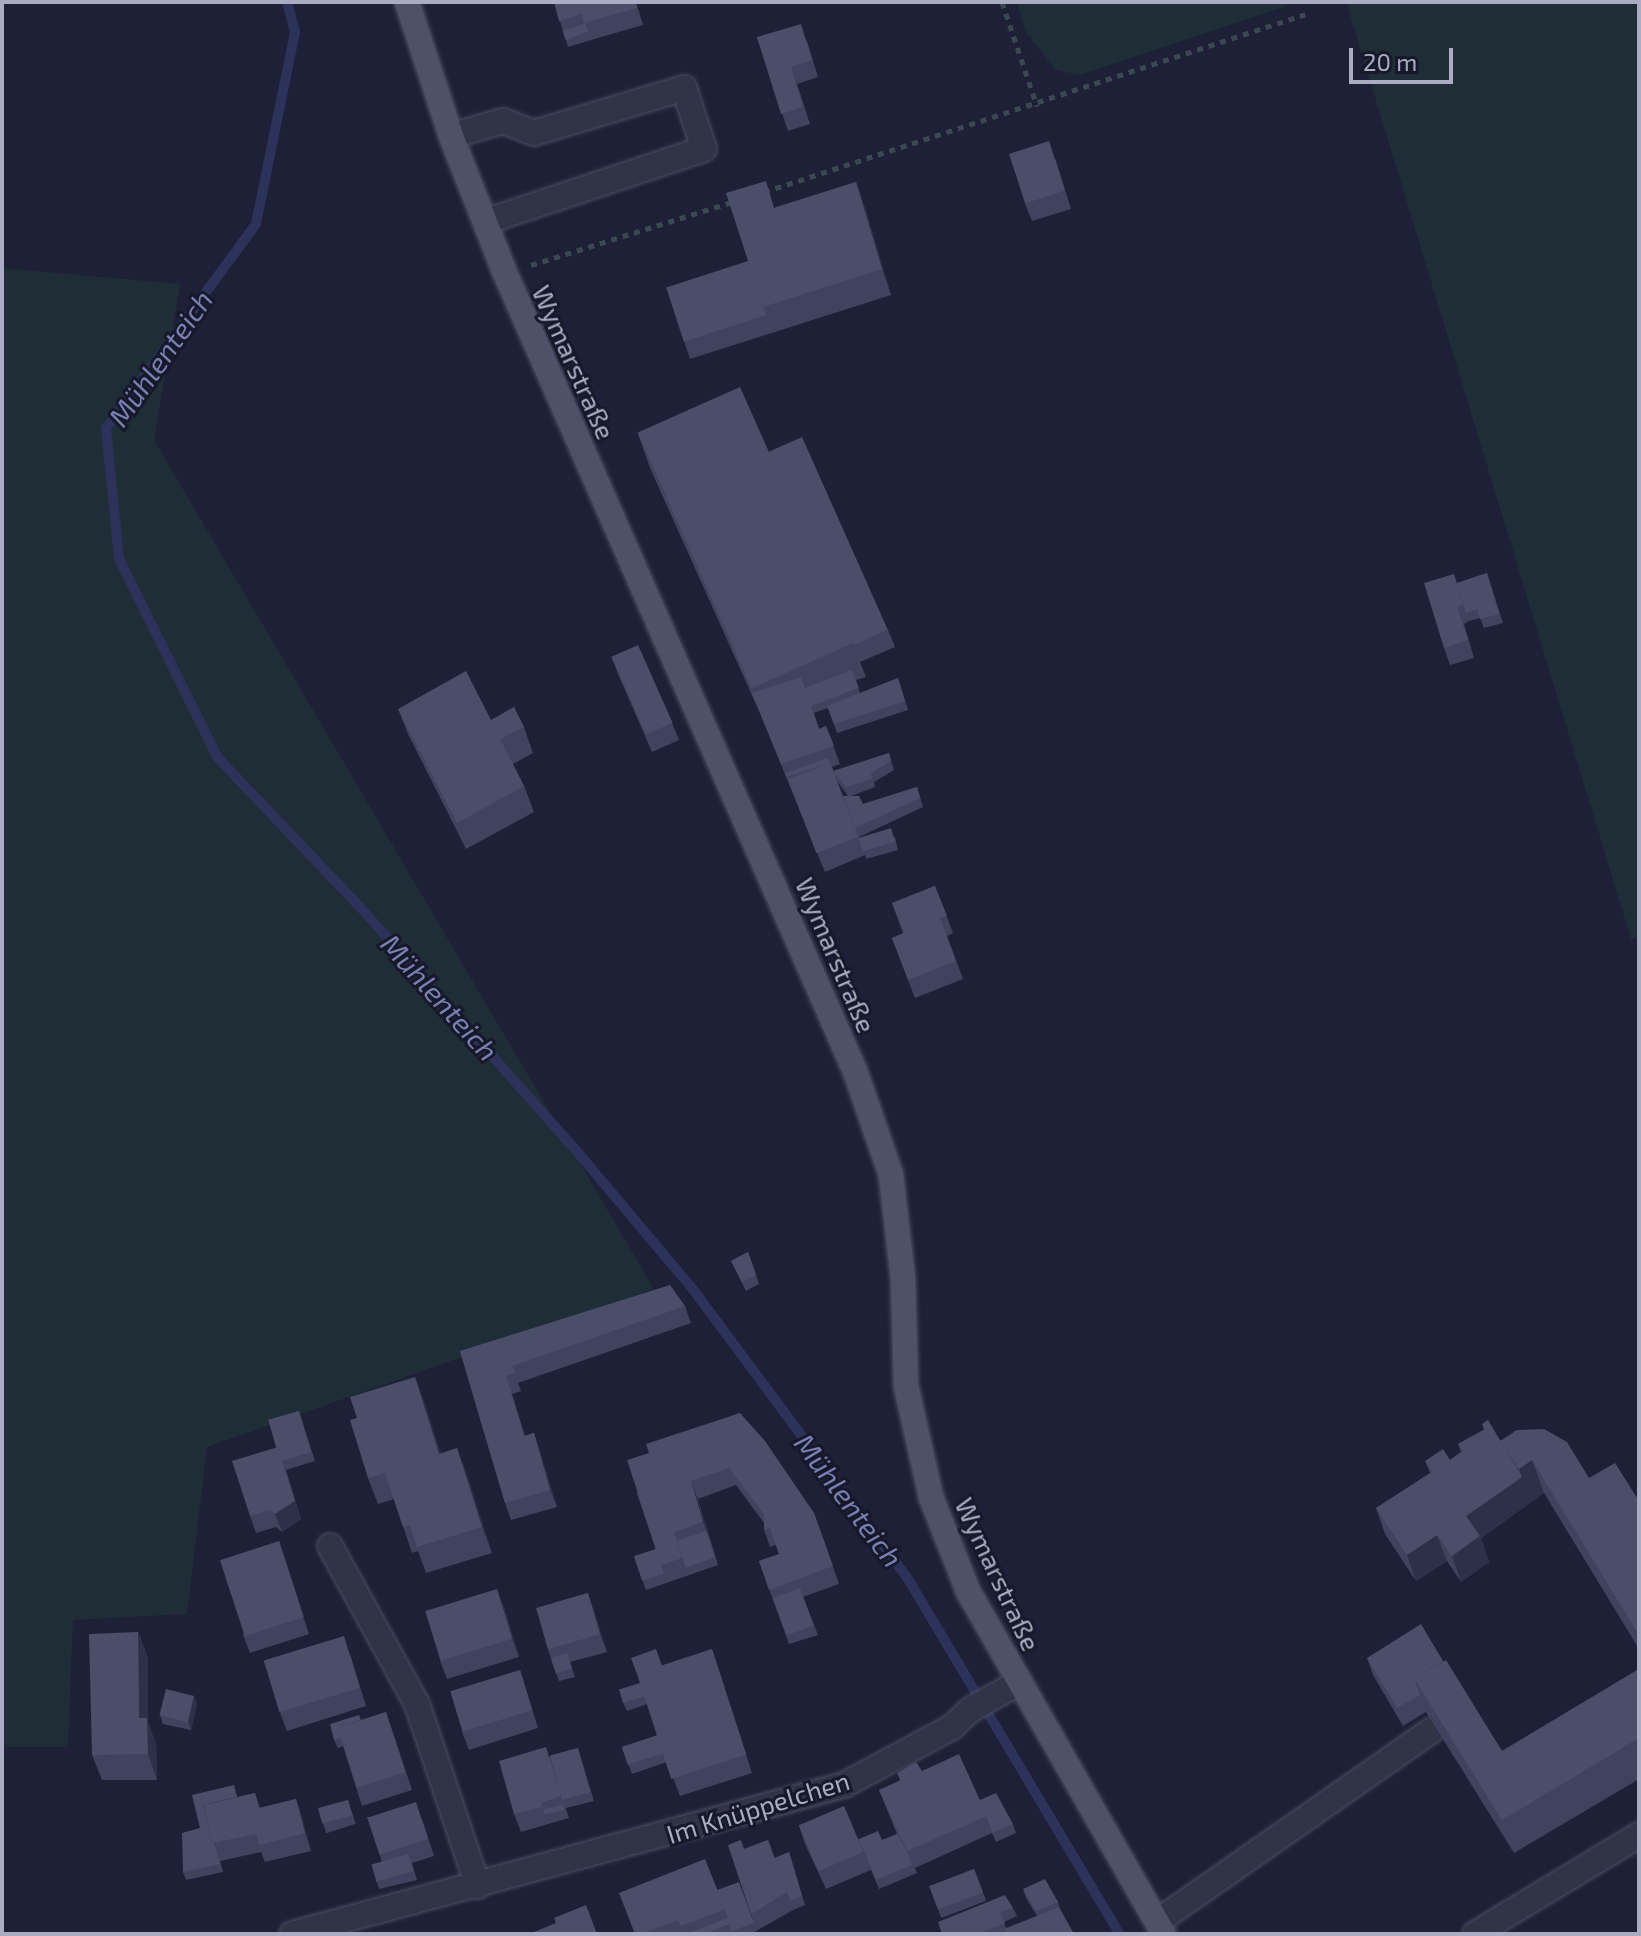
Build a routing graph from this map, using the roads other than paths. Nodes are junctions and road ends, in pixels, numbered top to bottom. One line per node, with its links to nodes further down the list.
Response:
1 (407, 2): 2 (main road, Wymarstraße)
2 (451, 136): 3 (main road, Wymarstraße); 3 (street)
3 (485, 222): 5 (main road, Wymarstraße)
4 (330, 1546): 8 (street)
5 (1018, 1683): 8 (street, Im Knüppelchen); 9 (main road, Wymarstraße)
6 (1432, 1730): 9 (street)
7 (1639, 1835): 11 (street)
8 (478, 1886): 10 (street, Im Knüppelchen)
9 (1160, 1928)
10 (292, 1934)
11 (1475, 1934)

